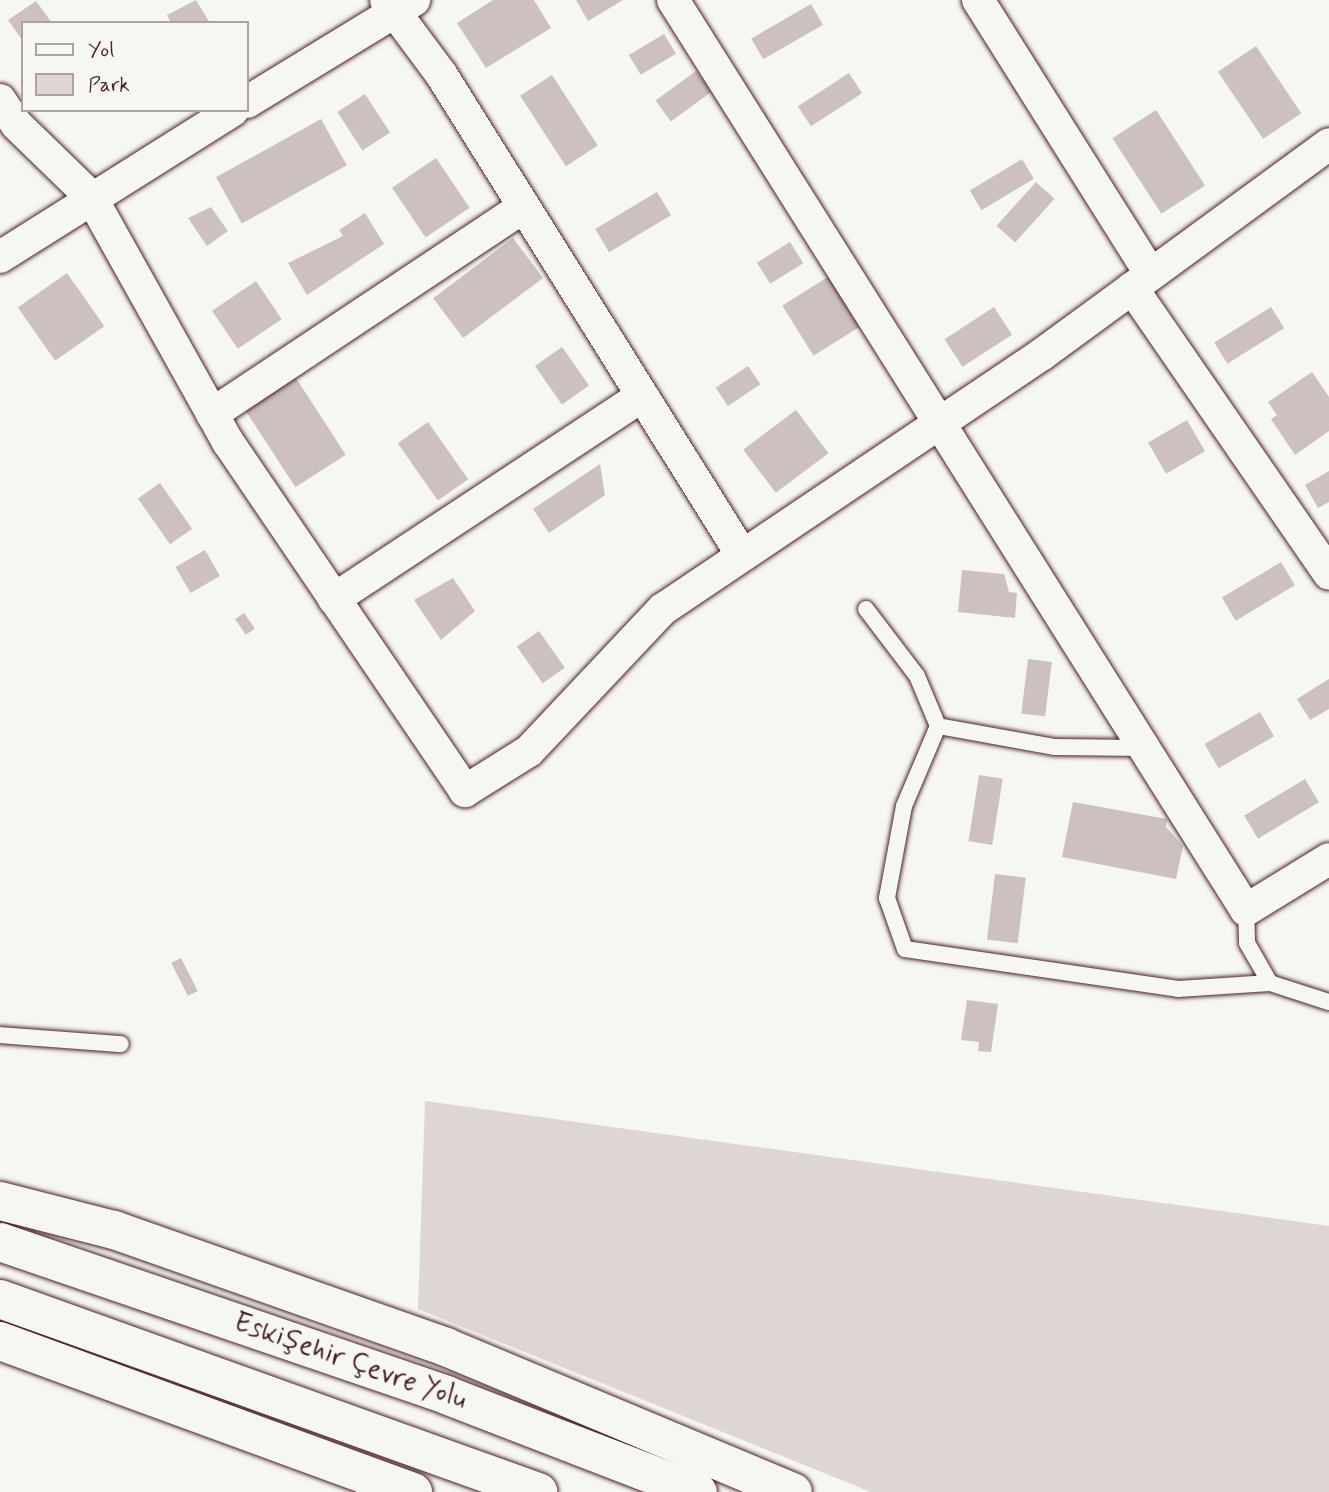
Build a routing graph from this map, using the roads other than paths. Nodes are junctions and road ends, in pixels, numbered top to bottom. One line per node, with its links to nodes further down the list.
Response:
1 (673, 0): 14 (street)
2 (978, 0): 11 (street)
3 (398, 4): 5 (street); 9 (street)
4 (0, 100): 8 (street)
5 (248, 101)
6 (230, 112): 8 (street)
7 (1327, 149): 11 (street)
8 (92, 197): 10 (street); 13 (street)
9 (524, 207): 12 (street); 13 (street)
10 (0, 257)
11 (1141, 280): 14 (street); 16 (street)
12 (642, 396): 15 (street); 17 (street)
13 (212, 414): 17 (street)
14 (942, 420): 15 (street); 20 (street)
15 (742, 555): 17 (street)
16 (1329, 574)
17 (334, 599)
18 (866, 609): 19 (lane)
19 (938, 726): 20 (lane); 23 (lane)
20 (1145, 748): 22 (street)
21 (1329, 859): 22 (street)
22 (1247, 910): 23 (lane)
23 (1270, 983): 24 (lane)
24 (1329, 1002)
25 (0, 1035): 26 (lane)
26 (121, 1044)
27 (0, 1201): 34 (highway)
28 (0, 1242): 33 (highway, Eskişehir Çevre Yolu)
29 (0, 1299): 32 (highway, Eskişehir Çevre Yolu)
30 (0, 1341): 31 (highway)
31 (413, 1492)
32 (538, 1492)
33 (698, 1492)
34 (793, 1492)

